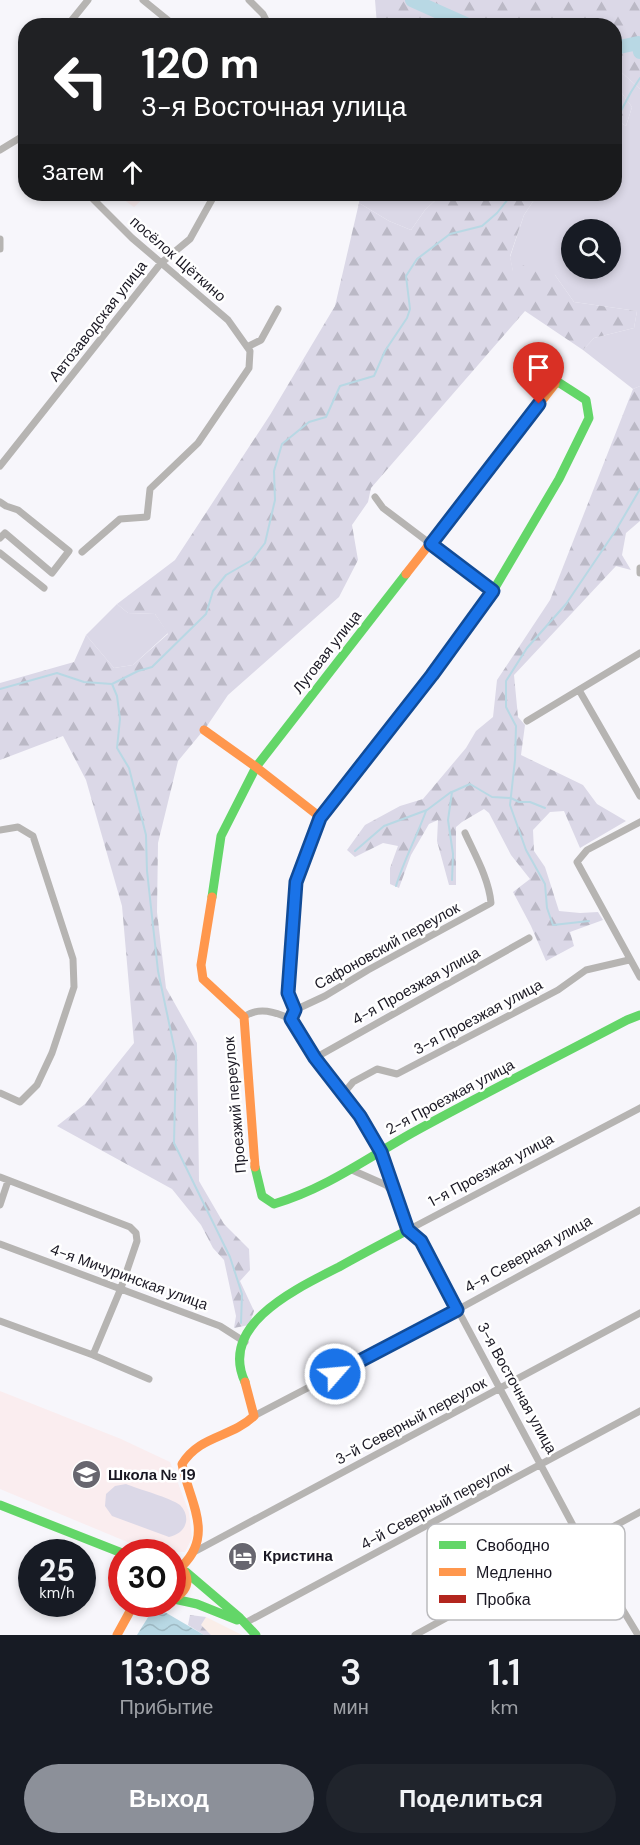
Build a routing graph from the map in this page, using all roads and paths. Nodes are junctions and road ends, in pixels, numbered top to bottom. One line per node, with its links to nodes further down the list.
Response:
1 (88, 0): 4 (street)
2 (142, 0): 5 (street)
3 (249, 0): 6 (street)
4 (73, 18)
5 (164, 18)
6 (265, 18)
7 (18, 140): 8 (street)
8 (0, 150)
9 (95, 201): 13 (street, посёлок Щёткино)
10 (211, 201): 13 (street, Автозаводская улица)
11 (1, 239): 12 (street)
12 (0, 249)
13 (161, 263): 15 (street, посёлок Щёткино); 17 (street, Автозаводская улица)
14 (278, 309): 15 (street)
15 (247, 347): 22 (street)
16 (558, 382): 21 (street, Луговая улица); 27 (street, 3-я Восточная улица)
17 (0, 466)
18 (375, 497): 21 (street)
19 (0, 501): 20 (street)
20 (0, 538)
21 (431, 544): 27 (street); 32 (street, Луговая улица)
22 (82, 552)
23 (0, 553): 26 (street)
24 (640, 568): 25 (street)
25 (640, 573)
26 (44, 588)
27 (493, 591): 34 (street, 3-я Восточная улица)
28 (640, 653): 29 (street)
29 (579, 690): 30 (street); 33 (street)
30 (527, 721)
31 (204, 730): 32 (street)
32 (256, 767): 34 (street); 41 (street, Луговая улица)
33 (640, 796)
34 (320, 818): 42 (street, 3-я Восточная улица)
35 (640, 822): 39 (street)
36 (0, 830): 46 (street)
37 (465, 833): 42 (street, Сафоновский переулок)
38 (529, 938): 45 (street, 4-я Проезжая улица)
39 (629, 960): 40 (street); 47 (street, 3-я Проезжая улица)
40 (640, 977)
41 (202, 979): 44 (street, Проезжий переулок)
42 (293, 1015): 44 (street); 45 (street, 3-я Восточная улица)
43 (640, 1015): 49 (street, 2-я Проезжая улица)
44 (243, 1017): 54 (street, Проезжий переулок)
45 (315, 1058): 47 (street, 3-я Восточная улица)
46 (0, 1093)
47 (343, 1094): 49 (street, 3-я Восточная улица)
48 (640, 1108): 57 (street, 1-я Проезжая улица)
49 (381, 1152): 50 (street, 2-я Проезжая улица); 53 (street, 3-я Восточная улица)
50 (352, 1170): 53 (street); 54 (street, 2-я Проезжая улица)
51 (0, 1177): 52 (street)
52 (8, 1181): 55 (street); 59 (street)
53 (395, 1195): 57 (street, 3-я Восточная улица)
54 (274, 1204)
55 (0, 1205)
56 (640, 1210): 60 (street, 4-я Северная улица)
57 (408, 1230): 60 (street, 3-я Восточная улица); 63 (street, 1-я Проезжая улица)
58 (0, 1244): 59 (street, 4-я Мичуринская улица)
59 (121, 1288): 63 (street, 4-я Мичуринская улица); 64 (street)
60 (457, 1310): 66 (street, 3-я Восточная улица); 68 (street, 4-я Северная улица)
61 (640, 1313): 66 (street, 3-й Северный переулок)
62 (0, 1321): 64 (street)
63 (245, 1342): 68 (street)
64 (93, 1355): 65 (street)
65 (148, 1379)
66 (500, 1388): 69 (street, 3-я Восточная улица); 77 (street, 3-й Северный переулок)
67 (640, 1411): 69 (street, 4-й Северный переулок)
68 (254, 1416): 77 (street, 4-я Северная улица)
69 (542, 1465): 72 (street, 4-й Северный переулок); 73 (street, 3-я Восточная улица)
70 (0, 1505): 76 (street)
71 (640, 1512): 74 (street)
72 (431, 1524)
73 (573, 1524)
74 (619, 1524)
75 (427, 1526): 84 (street, 4-й Северный переулок)
76 (108, 1548)
77 (194, 1552): 78 (street)
78 (186, 1566)
79 (186, 1571): 84 (street)
80 (186, 1602): 84 (street)
81 (625, 1615): 85 (street, 3-я Восточная улица)
82 (128, 1617): 86 (street)
83 (443, 1620): 88 (street)
84 (245, 1623): 87 (street)
85 (636, 1633)
86 (117, 1635)
87 (256, 1635)
88 (415, 1635)

